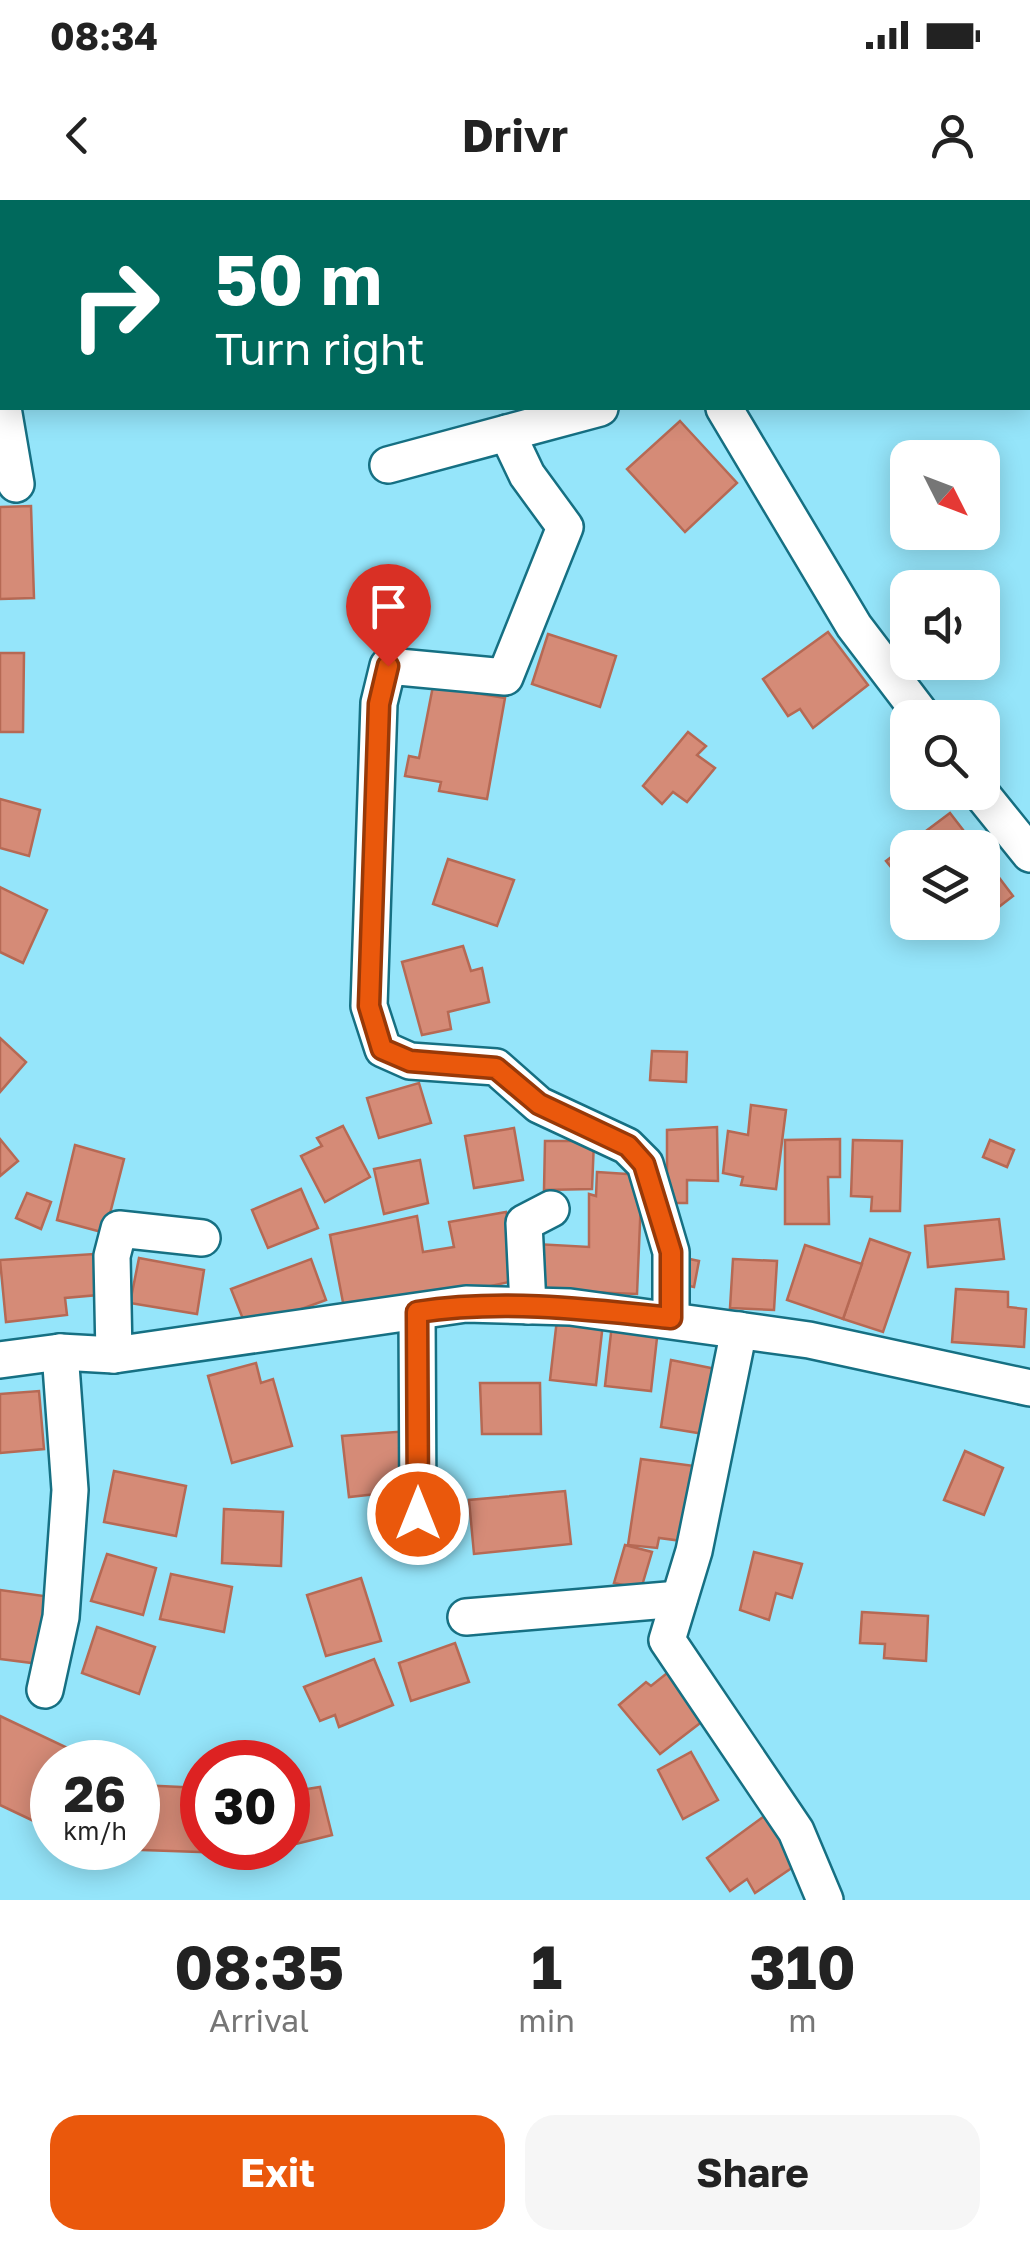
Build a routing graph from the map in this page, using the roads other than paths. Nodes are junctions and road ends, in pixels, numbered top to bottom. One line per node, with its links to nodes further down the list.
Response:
1 (3, 410): 6 (street)
2 (593, 410): 4 (street)
3 (725, 410): 7 (street)
4 (507, 433): 5 (street); 14 (street)
5 (388, 465)
6 (16, 484)
7 (910, 700)
8 (995, 810): 9 (street)
9 (1030, 854)
10 (551, 1208): 12 (street)
11 (202, 1238): 17 (street)
12 (528, 1306): 13 (street); 14 (street)
13 (417, 1312): 17 (street); 20 (street)
14 (671, 1318): 15 (street)
15 (739, 1330): 19 (street); 21 (street)
16 (60, 1352): 17 (street); 18 (street); 23 (street)
17 (114, 1355)
18 (0, 1360)
19 (1030, 1388)
20 (418, 1514)
21 (679, 1599): 22 (street); 24 (street)
22 (466, 1617)
23 (45, 1690)
24 (826, 1900)

